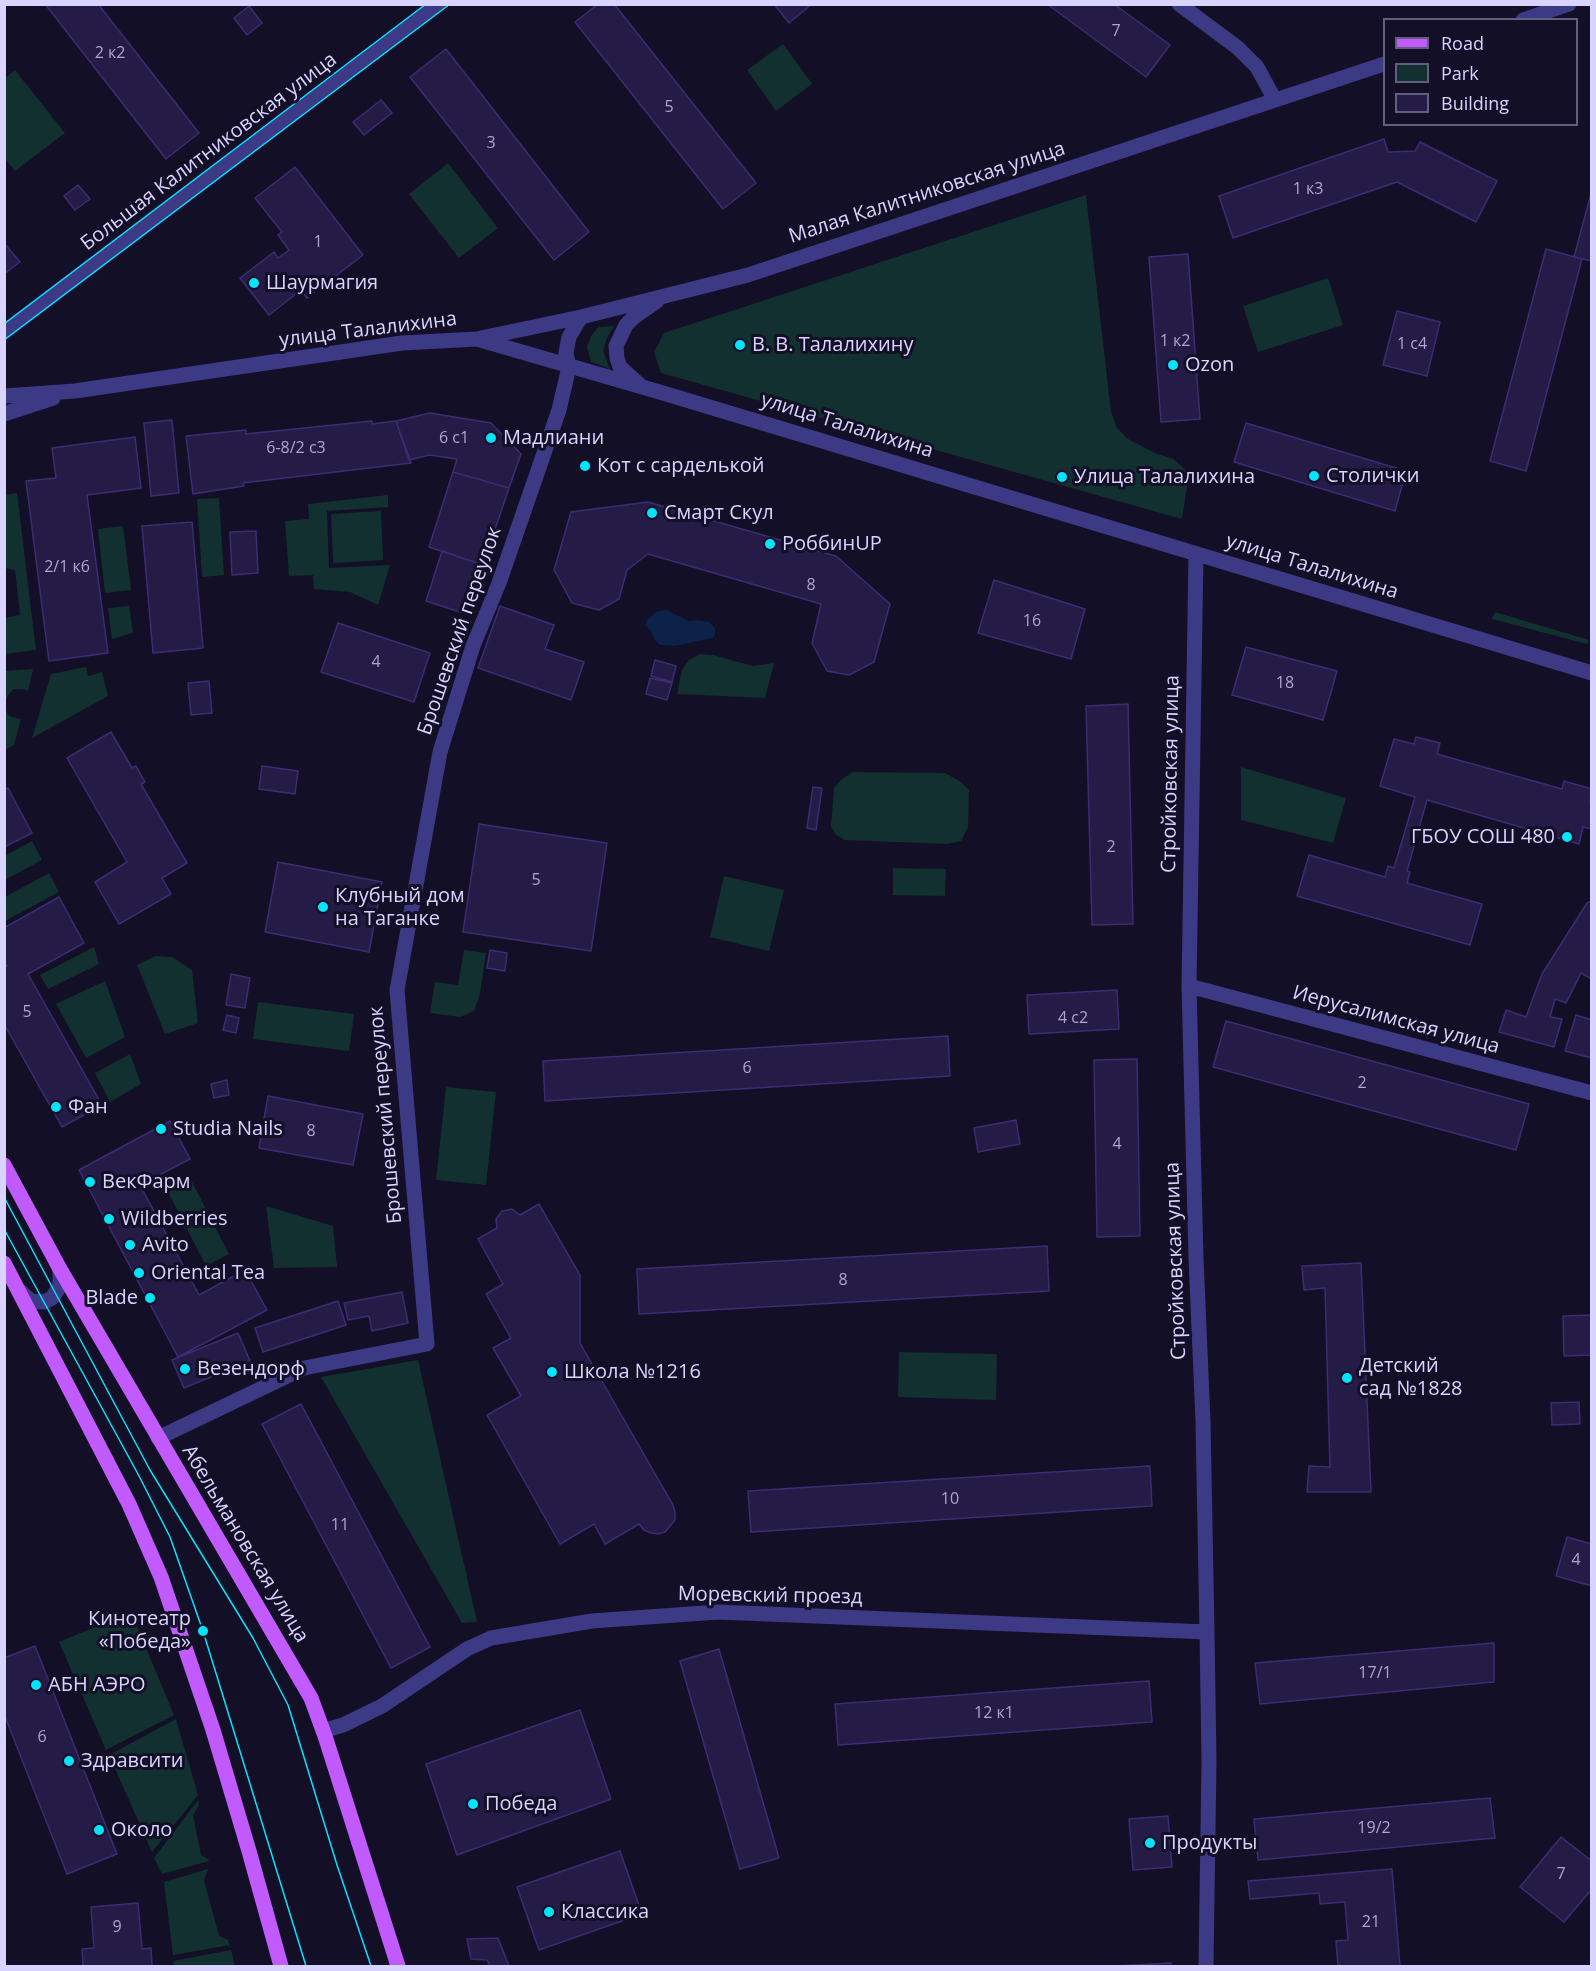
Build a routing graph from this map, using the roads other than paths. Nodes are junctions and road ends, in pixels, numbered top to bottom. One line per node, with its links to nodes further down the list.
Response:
1 (438, 4): 9 (street, Большая Калитниковская улица)
2 (1179, 4): 6 (street)
3 (1569, 4): 4 (street)
4 (1529, 18)
5 (1383, 64): 6 (street, Малая Калитниковская улица)
6 (1275, 100): 7 (street, Малая Калитниковская улица)
7 (667, 295): 8 (street, Малая Калитниковская улица); 12 (street)
8 (581, 317): 10 (street, Малая Калитниковская улица); 11 (street, Брошевский переулок)
9 (5, 332)
10 (477, 339): 11 (street, улица Талалихина); 13 (street, улица Талалихина)
11 (569, 367): 12 (street, улица Талалихина); 24 (street, Брошевский переулок)
12 (642, 387): 16 (street, улица Талалихина)
13 (75, 391): 14 (street, улица Талалихина); 15 (street, улица Талалихина)
14 (7, 394)
15 (4, 414)
16 (1196, 554): 17 (street, улица Талалихина); 18 (street, Стройковская улица)
17 (1592, 673)
18 (1189, 986): 19 (street, Иерусалимская улица); 25 (street, Стройковская улица)
19 (1592, 1093)
20 (4, 1165): 22 (main road, Абельмановская улица)
21 (4, 1263): 23 (main road)
22 (60, 1269): 23 (street); 24 (main road, Абельмановская улица)
23 (20, 1291): 27 (main road)
24 (158, 1438): 26 (main road, Абельмановская улица)
25 (1207, 1632): 26 (street, Моревский проезд); 29 (street, Стройковская улица)
26 (323, 1731): 28 (main road, Абельмановская улица)
27 (281, 1966)
28 (398, 1966)
29 (1206, 1966)

